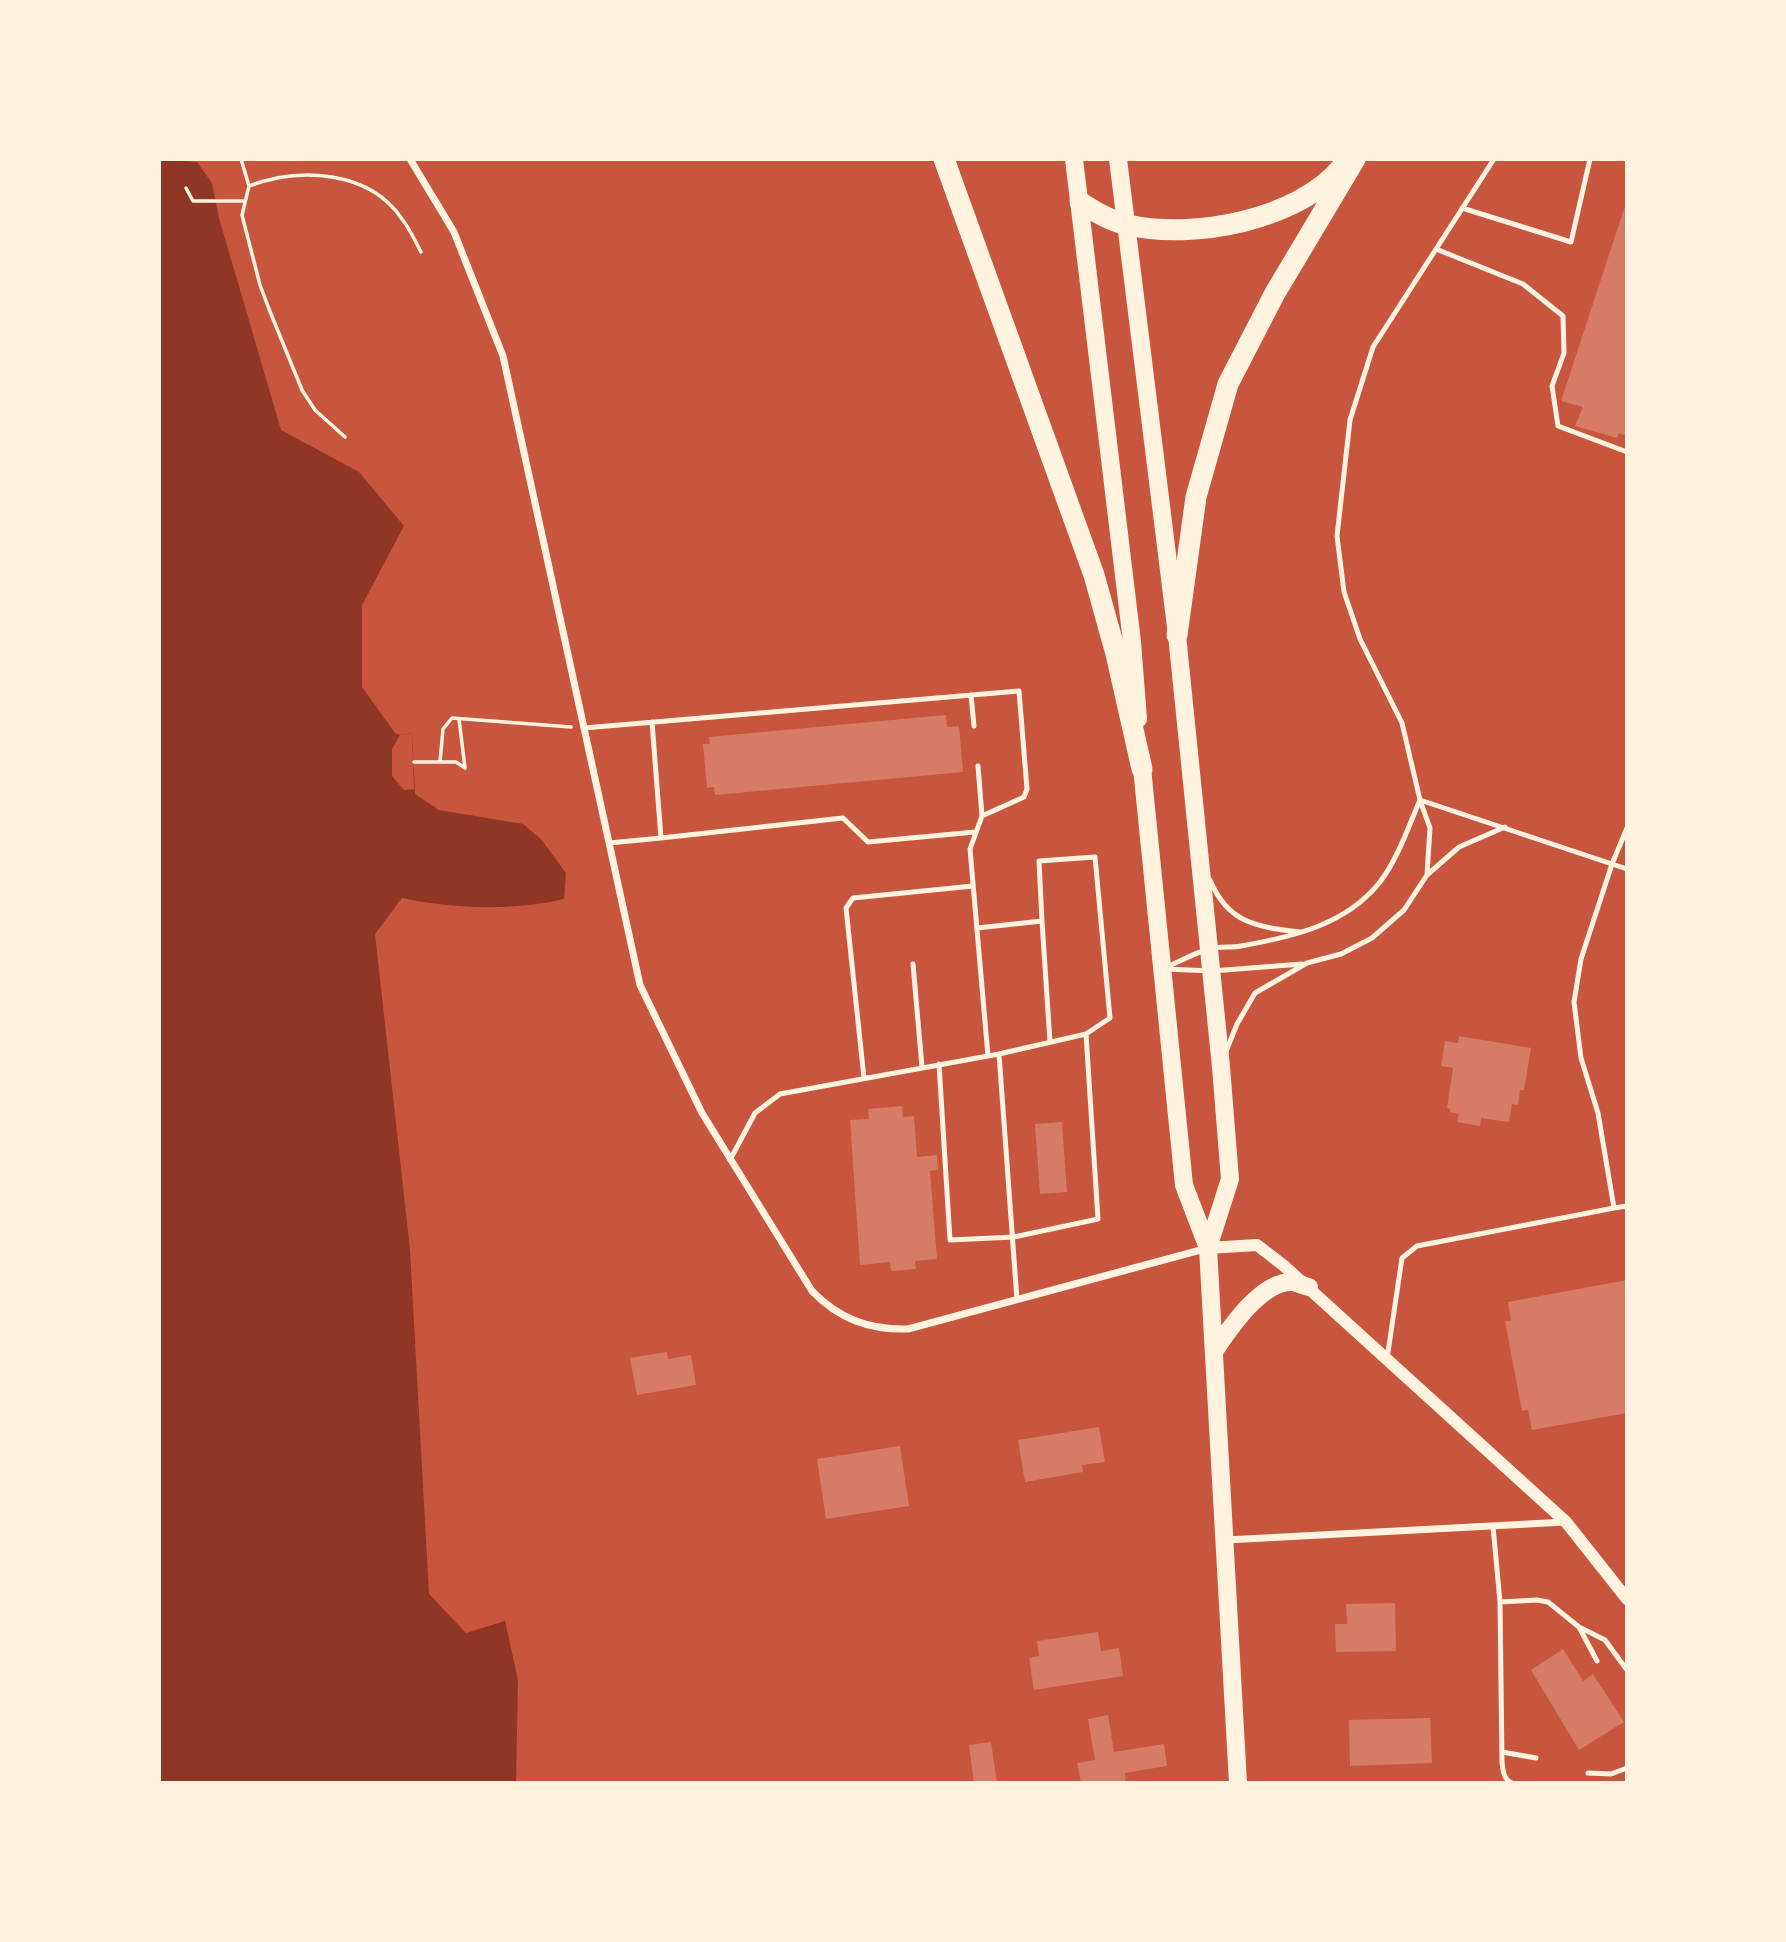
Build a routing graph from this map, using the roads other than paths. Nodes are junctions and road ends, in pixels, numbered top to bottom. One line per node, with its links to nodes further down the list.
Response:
1 (410, 159): 18 (street)
2 (944, 159): 20 (highway)
3 (1074, 159): 9 (main road)
4 (1118, 159): 11 (main road)
5 (1348, 159): 11 (highway)
6 (1355, 159): 14 (highway)
7 (1494, 159): 10 (lane)
8 (1590, 159): 10 (lane)
9 (1080, 202): 11 (highway); 20 (main road)
10 (1462, 208): 12 (lane)
11 (1126, 225): 14 (main road)
12 (1436, 249): 13 (lane); 21 (lane)
13 (1627, 452)
14 (1177, 635): 28 (main road)
15 (971, 695): 16 (lane); 17 (lane); 22 (lane)
16 (652, 722): 18 (lane); 26 (lane)
17 (974, 726)
18 (584, 728): 27 (street)
19 (978, 765): 22 (lane)
20 (1142, 769): 39 (main road)
21 (1420, 800): 23 (lane); 31 (lane); 35 (lane)
22 (982, 816): 25 (lane)
23 (1505, 827): 29 (lane); 31 (lane)
24 (1627, 828): 29 (lane)
25 (975, 832): 26 (lane); 32 (lane)
26 (661, 838): 27 (lane)
27 (609, 843): 49 (street)
28 (1200, 858): 35 (lane); 36 (main road)
29 (1612, 864): 30 (lane); 51 (lane)
30 (1627, 869)
31 (1427, 875): 37 (lane)
32 (973, 886): 34 (lane); 48 (lane)
33 (1042, 921): 34 (lane); 41 (lane); 42 (lane)
34 (977, 928): 44 (lane)
35 (1304, 932): 36 (lane)
36 (1210, 949): 39 (lane); 40 (main road)
37 (1307, 963): 40 (lane); 47 (lane)
38 (913, 964): 46 (lane)
39 (1162, 969): 40 (lane); 53 (main road)
40 (1212, 971): 47 (main road)
41 (1086, 1034): 42 (lane); 52 (lane)
42 (1050, 1042): 43 (lane)
43 (999, 1054): 44 (lane); 52 (lane)
44 (988, 1056): 45 (lane)
45 (939, 1064): 46 (lane); 52 (lane)
46 (922, 1067): 48 (lane)
47 (1221, 1067): 53 (main road)
48 (864, 1078): 49 (lane)
49 (730, 1160): 55 (street)
50 (1627, 1206): 51 (lane)
51 (1614, 1208): 57 (lane)
52 (1014, 1237): 55 (lane)
53 (1208, 1248): 54 (street); 55 (street); 56 (main road)
54 (1309, 1287): 56 (main road); 57 (street)
55 (1017, 1300)
56 (1215, 1350): 60 (main road)
57 (1387, 1359): 58 (street)
58 (1566, 1522): 59 (street); 61 (street)
59 (1493, 1526): 60 (street); 62 (lane)
60 (1226, 1540): 70 (main road)
61 (1627, 1599)
62 (1500, 1602): 63 (lane); 66 (lane)
63 (1579, 1627): 64 (lane); 65 (lane)
64 (1597, 1661)
65 (1627, 1670)
66 (1502, 1752): 67 (lane); 71 (lane)
67 (1536, 1758)
68 (1627, 1768): 69 (lane)
69 (1588, 1773)
70 (1238, 1783)
71 (1512, 1783)

